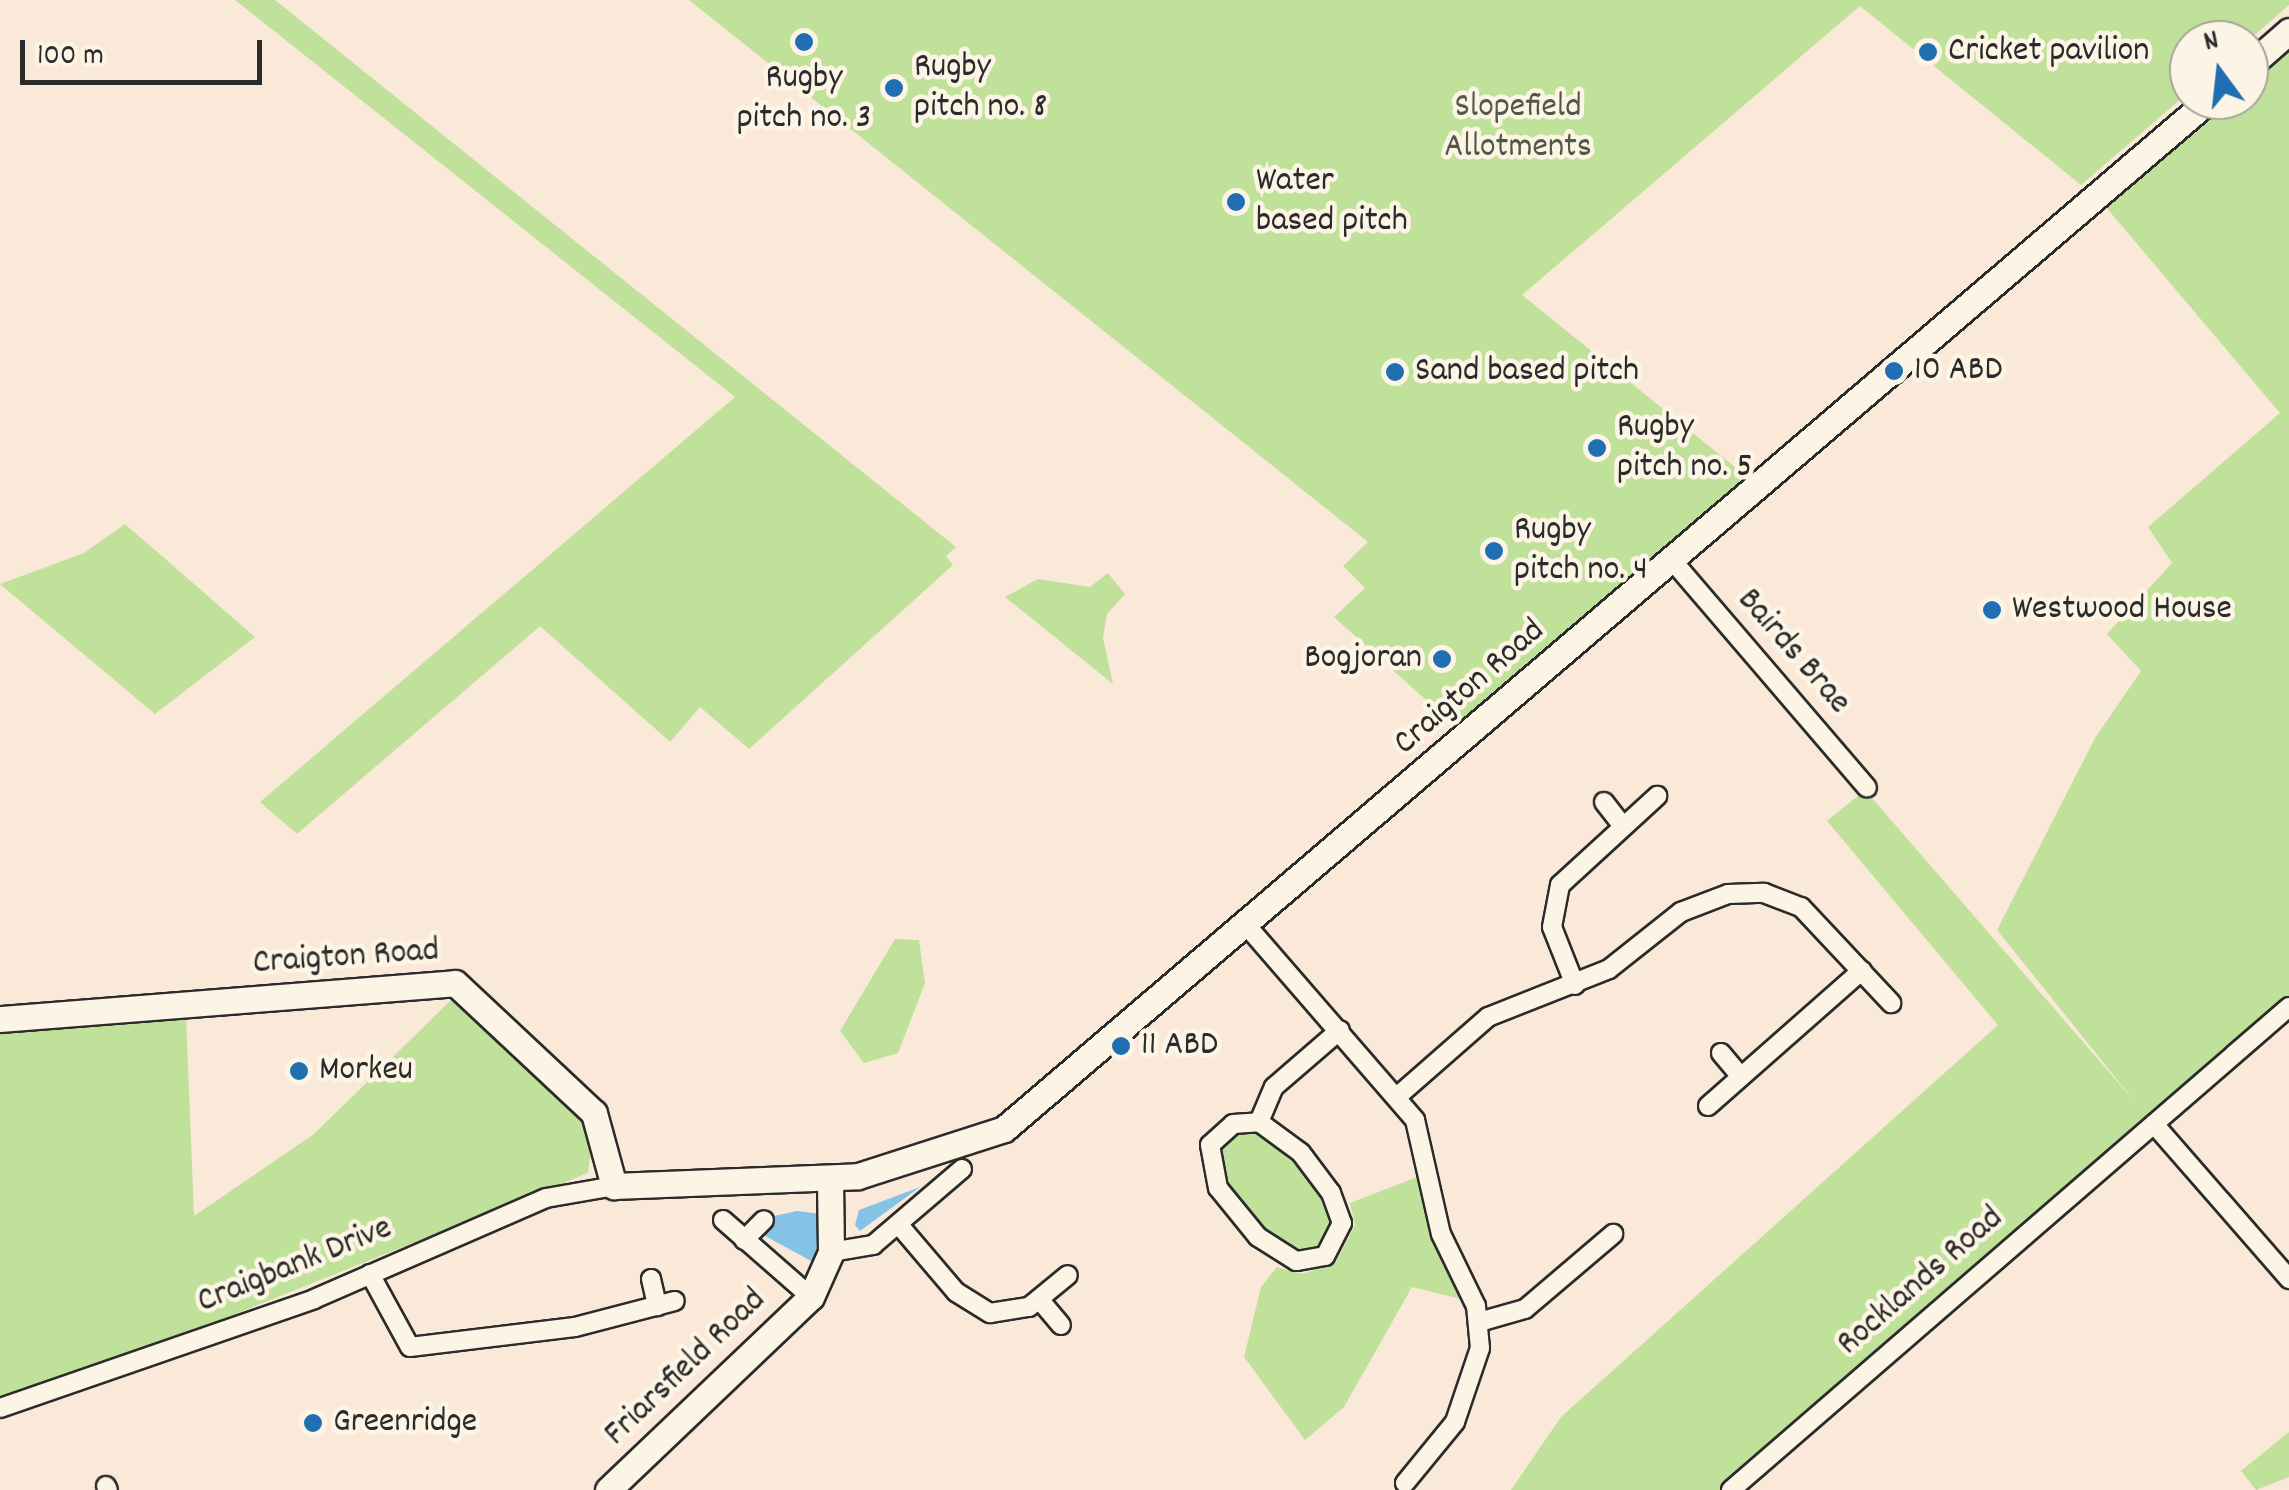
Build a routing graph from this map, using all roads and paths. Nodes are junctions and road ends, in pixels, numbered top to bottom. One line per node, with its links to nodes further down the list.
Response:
1 (2289, 32): 2 (street)
2 (2269, 49)
3 (2186, 120): 4 (street, Craigton Road)
4 (1670, 559): 5 (street, Bairds Brae); 9 (street, Craigton Road)
5 (1867, 788)
6 (1657, 796): 8 (street)
7 (1604, 802): 8 (street)
8 (1624, 826): 11 (street)
9 (1248, 926): 15 (street); 23 (street, Craigton Road)
10 (1862, 970): 11 (street); 12 (street); 17 (street)
11 (1575, 985): 18 (street)
12 (1891, 1002)
13 (2289, 1007): 21 (street, Rocklands Road)
14 (0, 1019): 24 (street, Craigton Road)
15 (1340, 1030): 18 (street); 20 (street)
16 (1721, 1054): 17 (street)
17 (1741, 1077): 19 (street)
18 (1399, 1095): 37 (street)
19 (1708, 1106)
20 (1259, 1122): 20 (street)
21 (2154, 1124): 34 (street); 42 (street, Rocklands Road)
22 (962, 1169): 27 (street)
23 (830, 1180): 24 (street, Craigton Road); 30 (street)
24 (614, 1186): 31 (street, Craigbank Drive)
25 (723, 1220): 29 (street)
26 (764, 1220): 29 (street)
27 (899, 1226): 30 (street); 36 (street)
28 (1613, 1234): 37 (street)
29 (744, 1240): 35 (street)
30 (831, 1252): 35 (street)
31 (370, 1274): 33 (street); 39 (street, Craigbank Drive)
32 (1068, 1275): 36 (street)
33 (651, 1279)
34 (2289, 1280)
35 (811, 1297): 41 (street, Friarsfield Road)
36 (1040, 1299): 38 (street)
37 (1480, 1322): 40 (street)
38 (1061, 1326)
39 (0, 1408)
40 (1405, 1483)
41 (608, 1490)
42 (1731, 1490)

